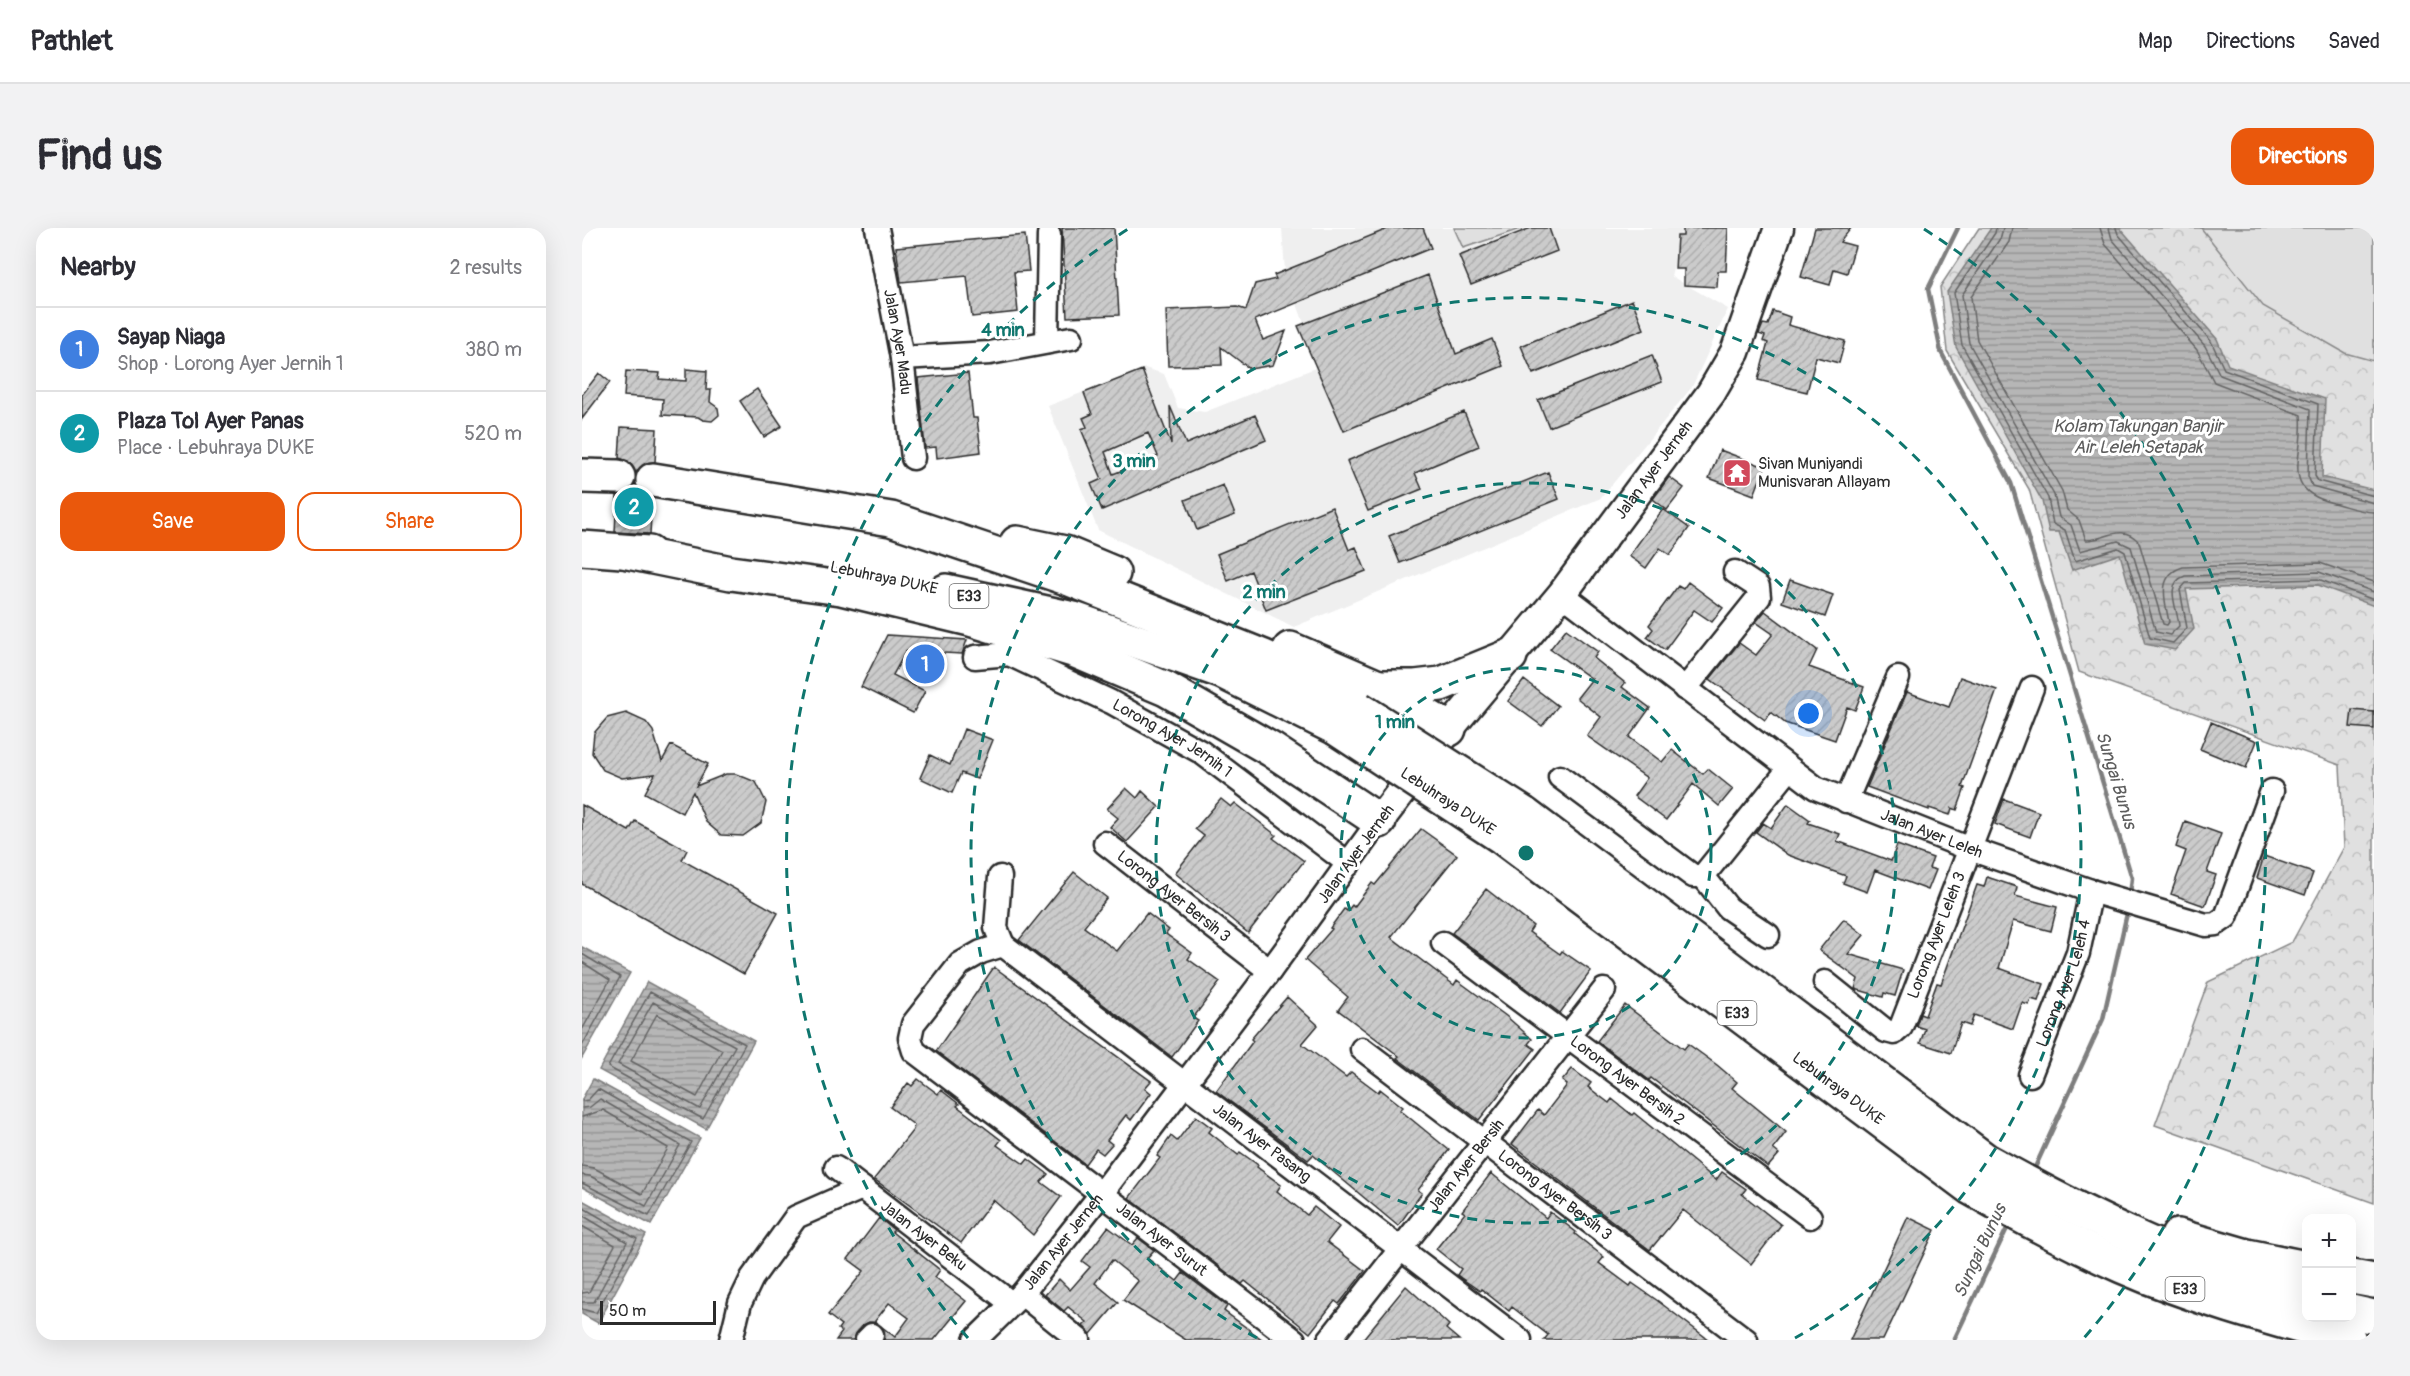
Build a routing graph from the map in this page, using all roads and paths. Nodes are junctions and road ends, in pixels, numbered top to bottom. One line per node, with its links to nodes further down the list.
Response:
1 (877, 228): 6 (street, Jalan Ayer Madu)
2 (1779, 228): 14 (main road, Jalan Ayer Jerneh)
3 (1049, 234): 5 (street)
4 (1071, 338): 5 (street)
5 (1047, 342): 6 (street)
6 (902, 358): 7 (street, Jalan Ayer Madu)
7 (913, 458)
8 (582, 476): 9 (highway)
9 (618, 477)
10 (653, 480): 20 (highway, Lebuhraya DUKE / E33)
11 (582, 548): 12 (highway, Lebuhraya DUKE / E33)
12 (628, 552): 20 (highway, Lebuhraya DUKE / E33); 26 (highway)
13 (1735, 572): 19 (street)
14 (1562, 594): 15 (main road, Jalan Ayer Jerneh); 19 (street, Jalan Ayer Leleh)
15 (1510, 656): 20 (highway); 21 (main road, Jalan Ayer Jerneh)
16 (975, 657): 29 (street, Lorong Ayer Jernih 1)
17 (1898, 678): 25 (street)
18 (2032, 688): 28 (street, Lorong Ayer Leleh 3)
19 (1685, 689): 22 (street, Jalan Ayer Leleh)
20 (1357, 708): 21 (highway); 45 (highway, Lebuhraya DUKE / E33, bridge)
21 (1449, 729): 26 (main road, Jalan Ayer Jerneh)
22 (1789, 769): 25 (street, Jalan Ayer Leleh); 30 (street)
23 (1560, 777): 30 (street)
24 (2272, 792): 32 (street, Jalan Ayer Leleh)
25 (1846, 801): 28 (street, Jalan Ayer Leleh)
26 (1379, 821): 29 (street, Jalan Ayer Jerneh)
27 (1105, 843): 36 (street, Lorong Ayer Bersih 3)
28 (1970, 849): 32 (street, Jalan Ayer Leleh); 37 (street, Lorong Ayer Leleh 3)
29 (1349, 864): 36 (street, Jalan Ayer Jerneh)
30 (1703, 876): 33 (street)
31 (1000, 877): 35 (street)
32 (2091, 891): 41 (street, Lorong Ayer Leleh 4)
33 (1768, 935)
34 (1443, 943): 39 (street, Lorong Ayer Bersih 2)
35 (1003, 945): 42 (street, Jalan Ayer Pasang); 47 (street, Jalan Ayer Surut)
36 (1270, 971): 42 (street, Jalan Ayer Jerneh)
37 (1825, 982)
38 (1604, 990): 39 (street, Jalan Ayer Bersih)
39 (1567, 1037): 43 (street, Jalan Ayer Bersih); 49 (street, Lorong Ayer Bersih 2)
40 (1362, 1049): 43 (street, Lorong Ayer Bersih 3)
41 (2030, 1075)
42 (1184, 1084): 47 (street, Jalan Ayer Jerneh); 50 (street, Jalan Ayer Pasang)
43 (1484, 1142): 50 (street, Jalan Ayer Bersih); 65 (street, Lorong Ayer Bersih 3)
44 (836, 1168): 46 (street, Jalan Ayer Beku)
45 (1978, 1174): 48 (highway, Lebuhraya DUKE / E33); 51 (highway, Lebuhraya DUKE / E33)
46 (862, 1188): 55 (street, Jalan Ayer Beku); 59 (street)
47 (1102, 1193): 55 (street, Jalan Ayer Jerneh); 62 (street, Jalan Ayer Surut)
48 (2083, 1210): 52 (highway); 56 (highway, Lebuhraya DUKE / E33)
49 (1810, 1217)
50 (1401, 1248): 63 (street, Jalan Ayer Bersih); 64 (street, Jalan Ayer Pasang)
51 (2123, 1267): 66 (highway); 67 (highway, Lebuhraya DUKE / E33)
52 (2302, 1267)
53 (2356, 1278): 54 (highway)
54 (2374, 1281)
55 (1016, 1299): 60 (street, Jalan Ayer Jerneh); 61 (street, Jalan Ayer Beku)
56 (2302, 1299)
57 (2356, 1313): 58 (highway)
58 (2374, 1317)
59 (731, 1340)
60 (975, 1340)
61 (1079, 1340)
62 (1294, 1340)
63 (1329, 1340)
64 (1520, 1340)
65 (1746, 1340)
66 (2273, 1340)
67 (2349, 1340)

